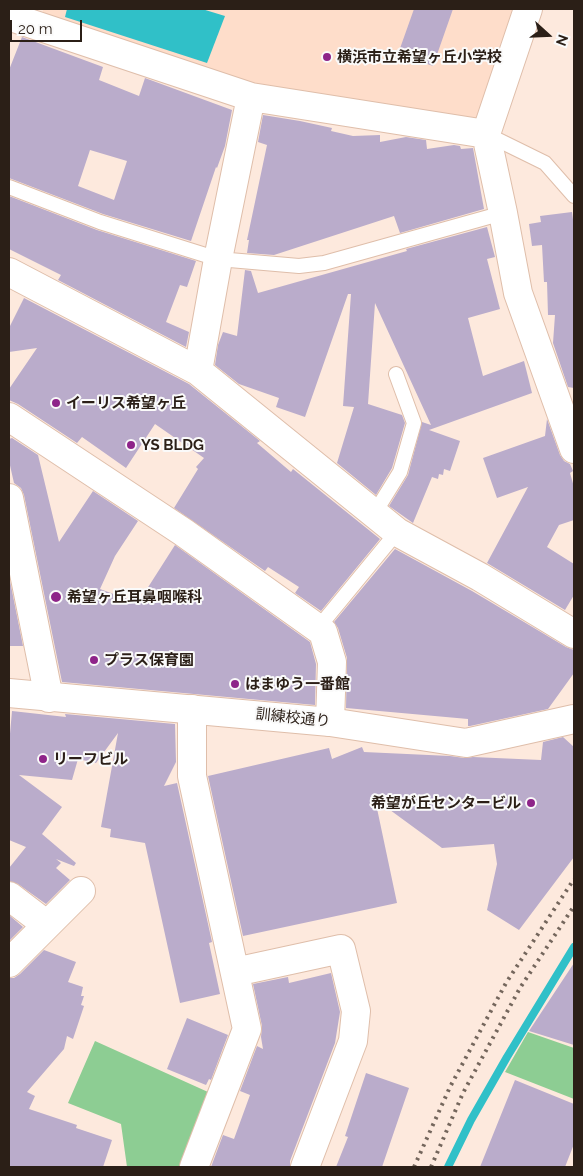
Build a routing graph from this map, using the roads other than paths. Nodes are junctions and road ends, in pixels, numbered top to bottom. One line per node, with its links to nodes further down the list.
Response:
1 (528, 9): 4 (street)
2 (16, 16): 3 (street)
3 (251, 97): 4 (street); 8 (street)
4 (486, 134): 6 (lane); 7 (street)
5 (9, 187): 8 (lane)
6 (574, 196)
7 (504, 213): 8 (lane); 13 (street)
8 (218, 259): 10 (street)
9 (9, 272): 10 (street)
10 (198, 371): 15 (street)
11 (396, 374): 15 (lane)
12 (9, 417): 18 (street)
13 (573, 437)
14 (9, 503): 17 (street)
15 (374, 514): 16 (street)
16 (397, 532): 18 (lane); 19 (street)
17 (16, 565): 21 (street)
18 (318, 628): 24 (street)
19 (574, 634)
20 (9, 693): 21 (street, 訓練校通り)
21 (50, 698): 22 (street, 訓練校通り)
22 (192, 709): 24 (street, 訓練校通り); 29 (street)
23 (574, 719): 24 (street, 訓練校通り)
24 (330, 722)
25 (81, 891): 27 (street)
26 (9, 896): 27 (street)
27 (47, 925): 28 (street)
28 (9, 963)
29 (236, 972): 30 (street); 31 (street)
30 (194, 1167)
31 (305, 1167)

